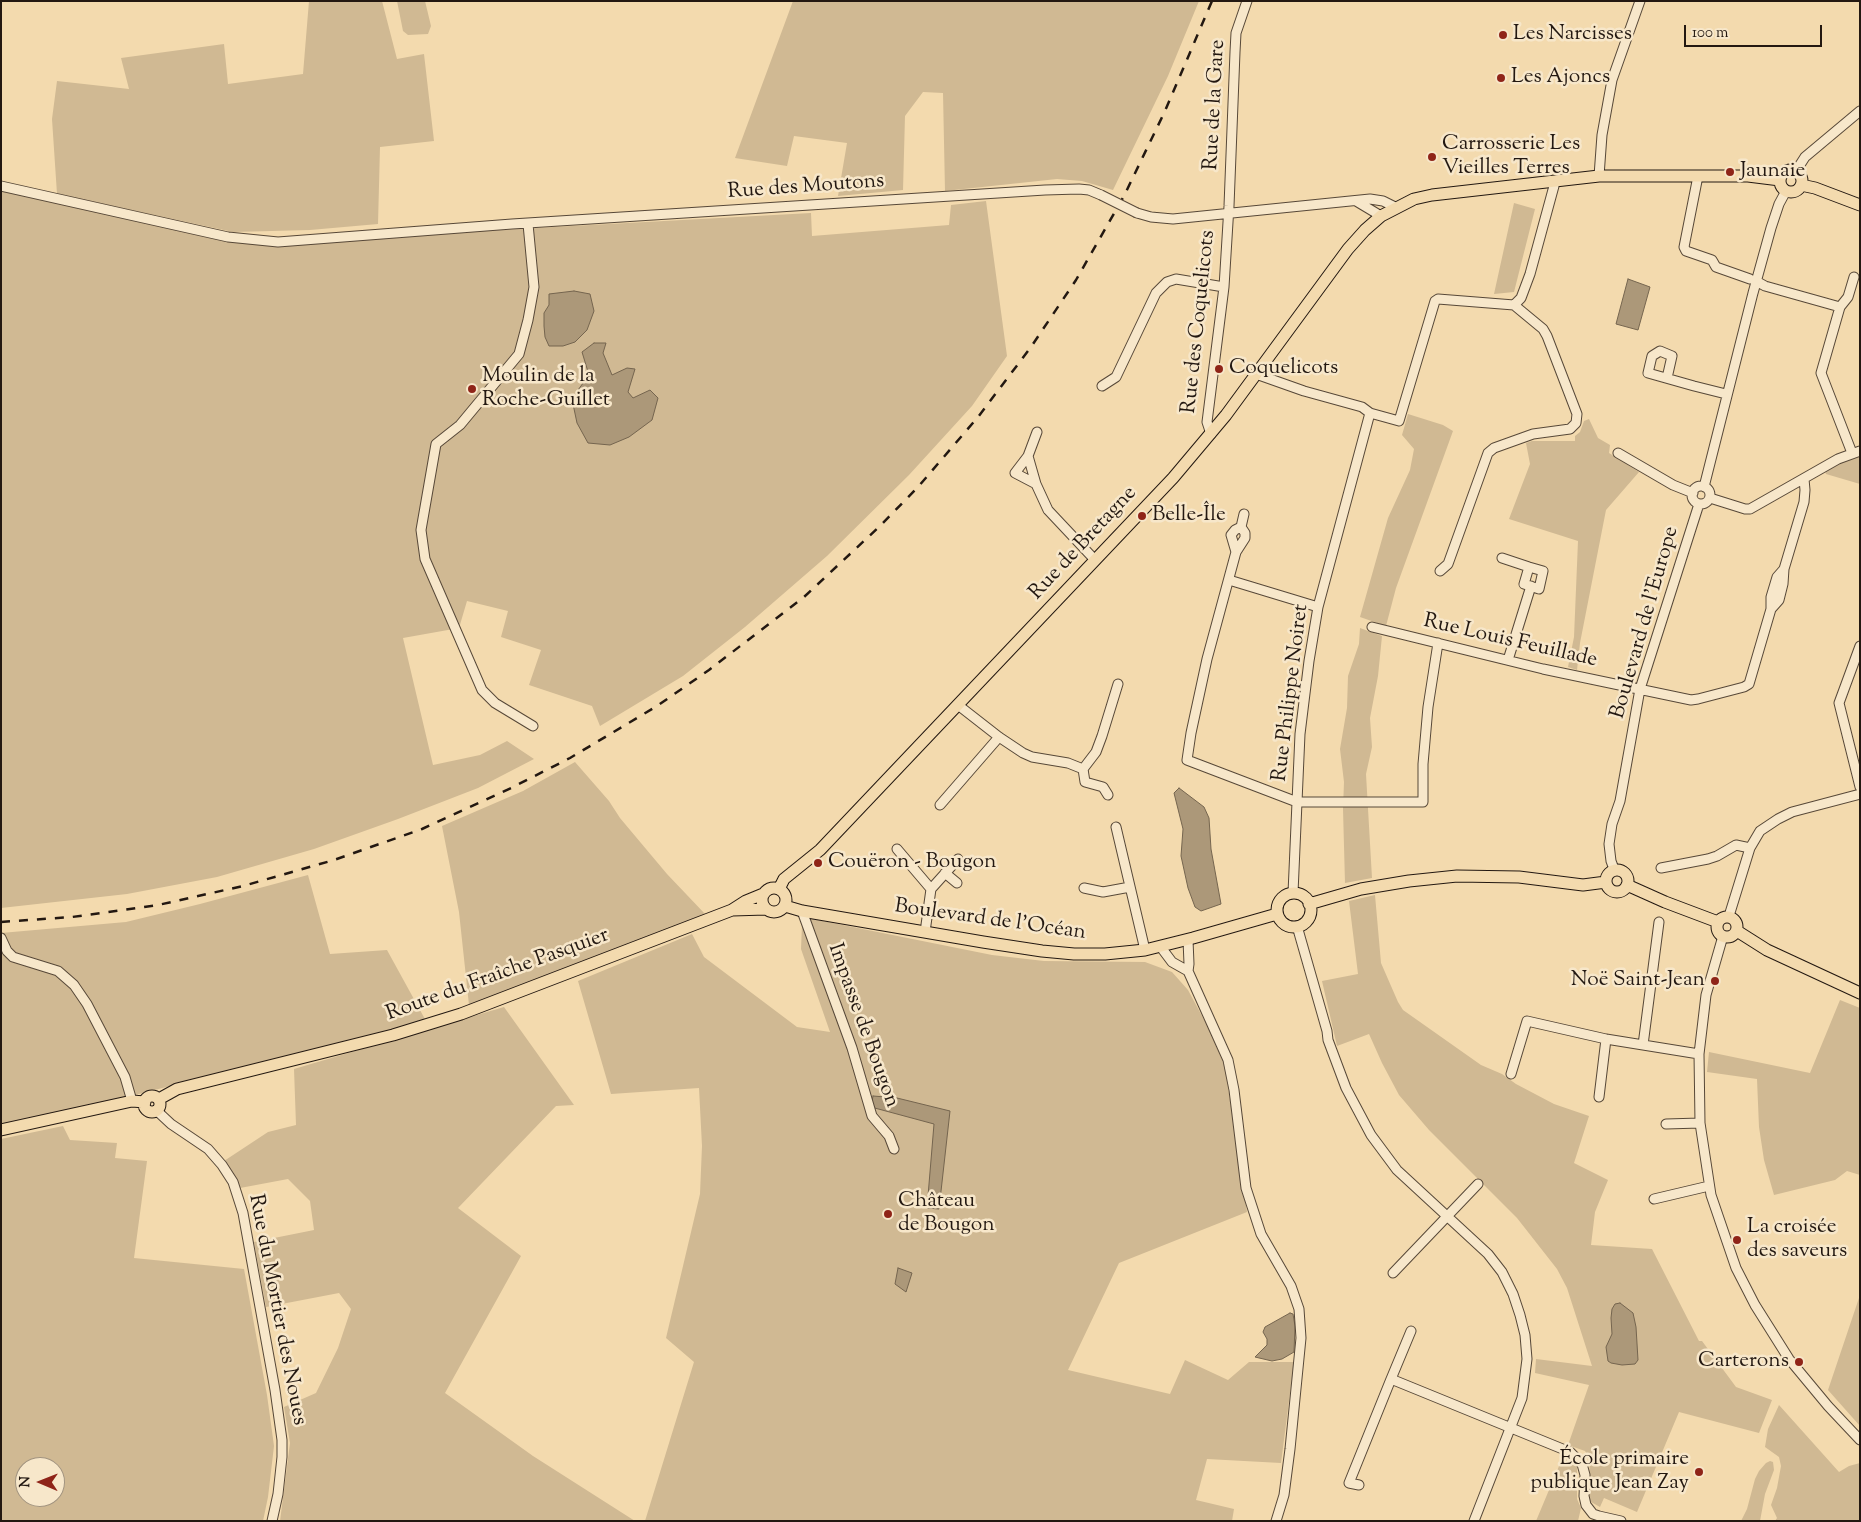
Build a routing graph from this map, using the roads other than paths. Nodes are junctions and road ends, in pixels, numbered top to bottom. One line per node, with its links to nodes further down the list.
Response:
1 (1247, 1): 15 (street, Rue de la Gare)
2 (1640, 1): 5 (street)
3 (1860, 111): 4 (street)
4 (1796, 171): 7 (main road); 9 (main road)
5 (1599, 176): 6 (main road, Rue de Bretagne); 8 (main road, Rue de Bretagne)
6 (1698, 176): 7 (main road, Rue de Bretagne); 19 (street)
7 (1780, 180): 11 (main road)
8 (1553, 181): 14 (main road, Rue de Bretagne); 21 (street)
9 (1801, 185): 11 (main road); 13 (main road)
10 (1, 186): 17 (street, Rue des Moutons)
11 (1786, 191): 19 (street)
12 (1356, 201): 14 (street, Rue des Moutons); 15 (street, Rue des Moutons); 16 (street)
13 (1860, 205)
14 (1395, 207): 16 (main road, Rue de Bretagne)
15 (1228, 213): 17 (street, Rue des Moutons, bridge); 20 (street, Rue des Coquelicots)
16 (1381, 216): 23 (main road, Rue de Bretagne)
17 (528, 224): 54 (street)
18 (1854, 277): 22 (street)
19 (1753, 280): 22 (street); 26 (street)
20 (1224, 288): 25 (street); 29 (street, Rue des Coquelicots)
21 (1514, 305): 27 (street); 43 (street)
22 (1840, 308): 30 (street)
23 (1256, 374): 27 (street); 29 (main road, Rue de Bretagne)
24 (1667, 378): 26 (street)
25 (1102, 386)
26 (1726, 394): 35 (street)
27 (1370, 413): 46 (street, Rue Philippe Noiret)
28 (1038, 432): 32 (street)
29 (1211, 434): 41 (main road, Rue de Bretagne)
30 (1856, 452): 33 (street)
31 (1618, 453): 36 (street)
32 (1028, 456): 34 (street); 34 (street)
33 (1804, 479): 37 (street); 52 (street, Rue Louis Feuillade)
34 (1036, 484): 41 (street)
35 (1704, 487): 36 (street); 37 (street)
36 (1693, 493): 38 (street)
37 (1710, 498): 38 (street)
38 (1699, 504): 52 (street, Boulevard de l'Europe)
39 (1244, 514): 44 (street)
40 (1502, 558): 42 (street)
41 (1095, 560): 53 (main road, Rue de Bretagne)
42 (1529, 567): 45 (street); 45 (street)
43 (1440, 571)
44 (1229, 580): 46 (street); 60 (street)
45 (1530, 586): 50 (street)
46 (1318, 607): 60 (street, Rue Philippe Noiret)
47 (1372, 626): 48 (street, Rue Louis Feuillade)
48 (1438, 643): 50 (street, Rue Louis Feuillade); 60 (street)
49 (1860, 646): 57 (street)
50 (1508, 660): 52 (street, Rue Louis Feuillade)
51 (1118, 684): 56 (street)
52 (1640, 689): 67 (street, Boulevard de l'Europe)
53 (958, 705): 55 (street); 74 (main road, Rue de Bretagne)
54 (533, 726)
55 (999, 737): 56 (street); 61 (street)
56 (1083, 769): 59 (street)
57 (1860, 786)
58 (1860, 794): 63 (street)
59 (1108, 796)
60 (1296, 802): 76 (street, Rue Philippe Noiret)
61 (940, 805)
62 (1116, 827): 72 (street)
63 (1750, 848): 66 (street); 84 (street)
64 (897, 849): 75 (street)
65 (958, 859): 68 (street)
66 (1661, 868)
67 (1614, 869): 69 (main road); 71 (main road)
68 (946, 872): 70 (street); 75 (street)
69 (1606, 882): 71 (main road); 78 (main road)
70 (958, 883)
71 (1628, 885): 86 (main road)
72 (1130, 887): 73 (street); 94 (street)
73 (1084, 888)
74 (779, 889): 77 (main road); 79 (main road)
75 (931, 889): 88 (street)
76 (1293, 893): 78 (main road); 83 (main road)
77 (763, 894): 80 (main road); 81 (main road, Route du Fraîche Pasquier)
78 (1309, 904): 87 (main road)
79 (785, 906): 80 (main road); 82 (main road, Boulevard de l'Océan)
80 (766, 909): 81 (main road, Route du Fraîche Pasquier)
81 (732, 910): 103 (main road, Route du Fraîche Pasquier)
82 (802, 911): 88 (main road, Boulevard de l'Océan); 107 (street, Impasse de Bougon)
83 (1277, 914): 87 (main road); 92 (main road, Boulevard de l'Océan)
84 (1729, 916): 86 (main road); 89 (main road)
85 (1659, 922): 98 (street)
86 (1718, 922): 90 (main road)
87 (1297, 926): 111 (street)
88 (925, 932): 94 (main road, Boulevard de l'Océan)
89 (1737, 932): 90 (main road); 96 (main road)
90 (1723, 936): 99 (street)
91 (2, 939): 102 (street)
92 (1188, 940): 93 (main road, Boulevard de l'Océan); 95 (street)
93 (1160, 946): 94 (main road, Boulevard de l'Océan); 95 (street)
94 (1145, 950)
95 (1188, 971): 119 (street)
96 (1860, 993)
97 (1606, 1039): 98 (street); 100 (street); 101 (street)
98 (1643, 1045): 99 (street)
99 (1699, 1054): 104 (street)
100 (1511, 1074)
101 (1599, 1097)
102 (132, 1101): 103 (main road, Route du Fraîche Pasquier); 106 (main road)
103 (158, 1105): 118 (street, Rue du Mortier des Noues)
104 (1700, 1123): 105 (street); 109 (street)
105 (1666, 1124)
106 (1, 1130)
107 (894, 1149)
108 (1478, 1184): 111 (street)
109 (1709, 1186): 110 (street); 116 (street)
110 (1654, 1199)
111 (1446, 1216): 112 (street); 115 (street)
112 (1393, 1273)
113 (1411, 1331): 114 (street)
114 (1391, 1379): 115 (street); 117 (street)
115 (1511, 1428): 120 (street); 121 (street)
116 (1860, 1440)
117 (1359, 1485)
118 (272, 1521)
119 (1276, 1521)
120 (1474, 1521)
121 (1621, 1521)

